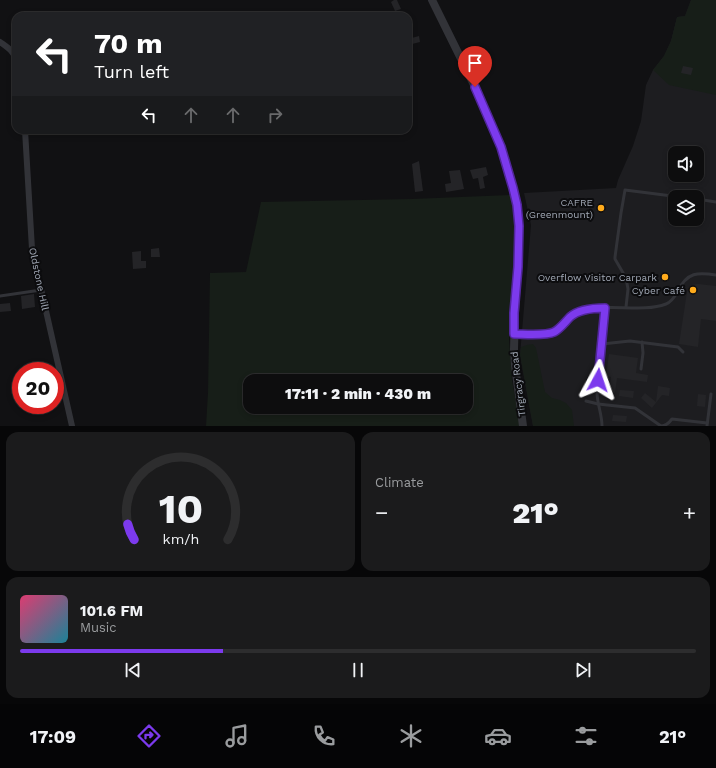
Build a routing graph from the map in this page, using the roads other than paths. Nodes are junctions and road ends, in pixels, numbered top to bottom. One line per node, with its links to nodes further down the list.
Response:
1 (432, 0): 13 (street, Tirgracy Road)
2 (0, 42): 3 (street)
3 (12, 51)
4 (25, 134): 9 (street, Oldstone Hill)
5 (668, 195): 11 (lane)
6 (704, 201): 7 (lane)
7 (716, 202)
8 (716, 275): 11 (lane)
9 (41, 290): 10 (lane); 22 (street, Oldstone Hill)
10 (0, 296)
11 (626, 307): 12 (lane)
12 (605, 308): 13 (lane); 15 (lane)
13 (514, 334): 23 (street, Tirgracy Road)
14 (642, 342): 15 (lane); 16 (lane); 17 (lane)
15 (602, 344): 20 (lane)
16 (682, 352)
17 (641, 369)
18 (711, 394): 21 (lane)
19 (586, 401): 20 (lane)
20 (598, 404): 21 (lane); 24 (lane)
21 (707, 425)
22 (72, 426)
23 (523, 426)
24 (602, 426)

